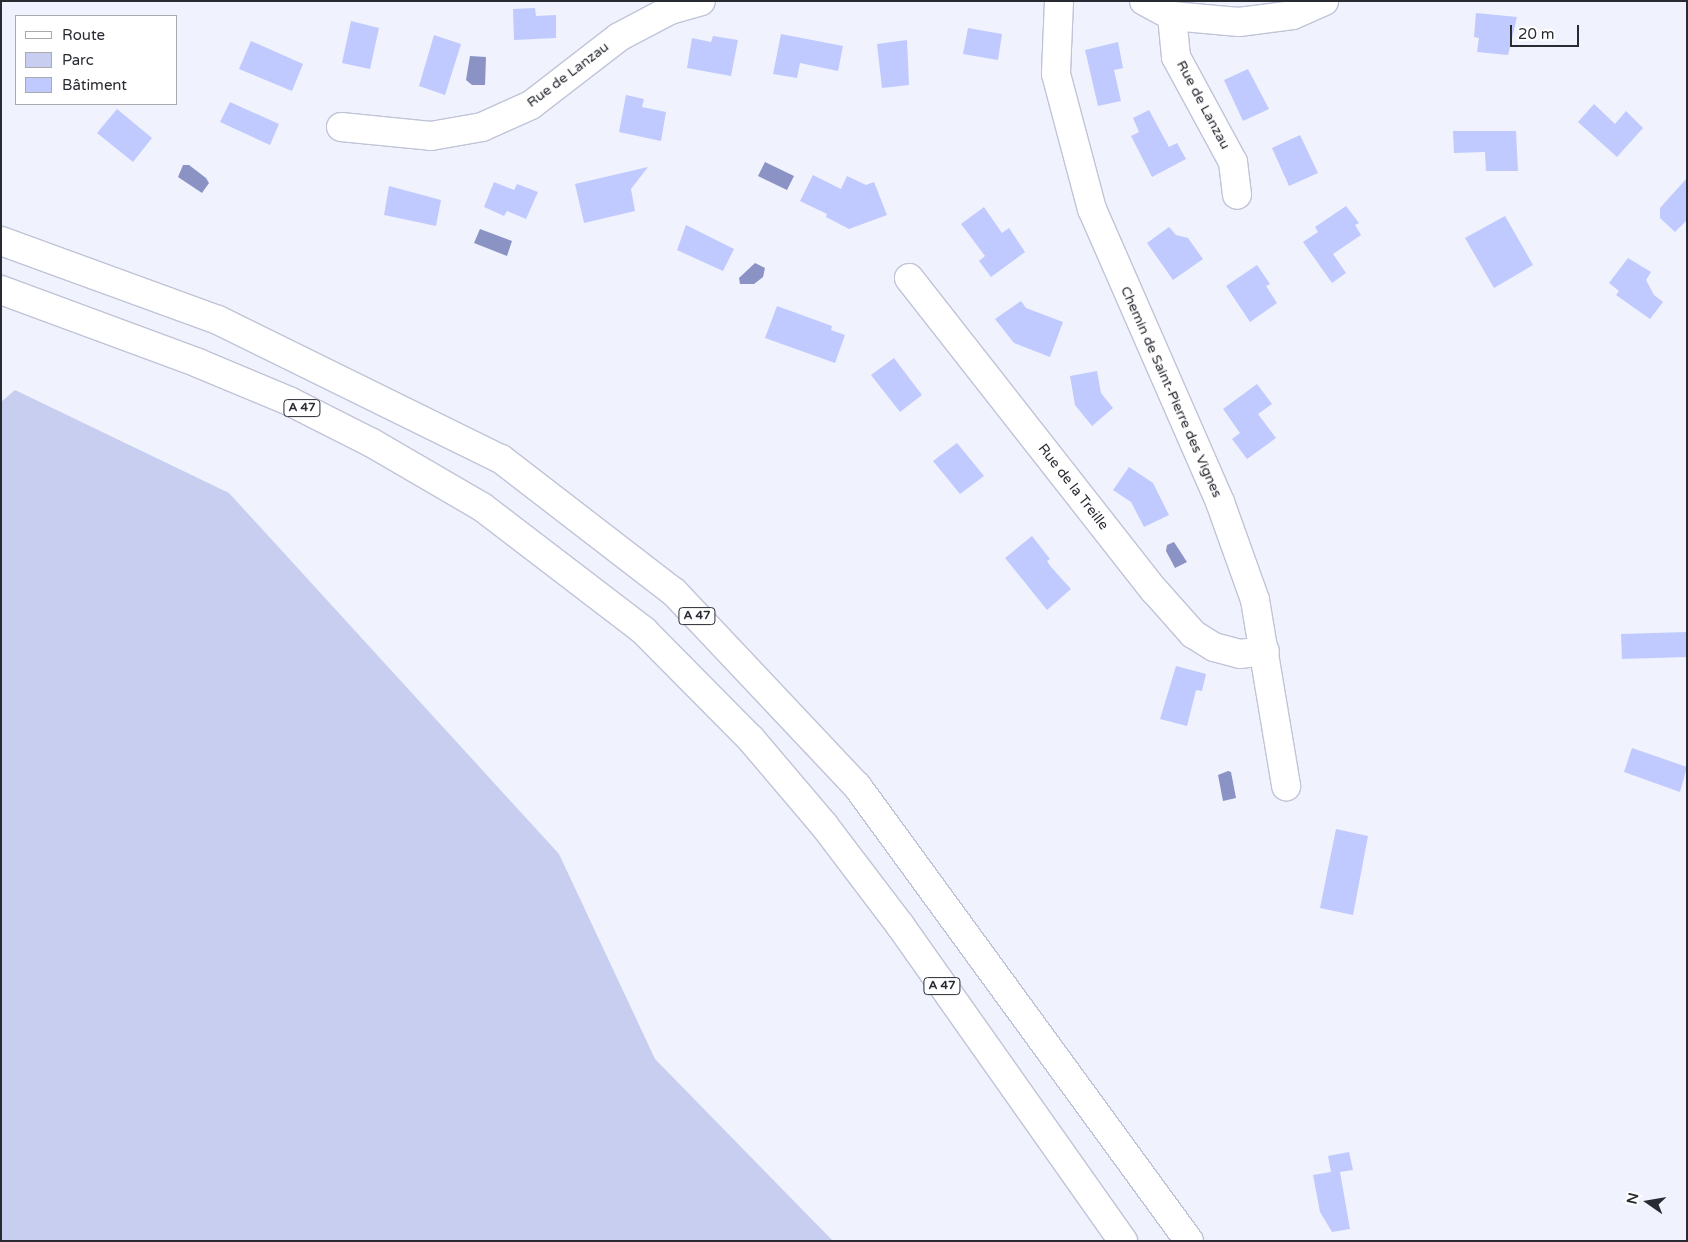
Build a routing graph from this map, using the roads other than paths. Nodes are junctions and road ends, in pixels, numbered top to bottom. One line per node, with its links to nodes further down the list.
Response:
1 (701, 1): 6 (main road, Rue de Lanzau)
2 (1059, 1): 11 (main road, Chemin de Saint-Pierre des Vignes)
3 (1144, 1): 5 (main road)
4 (1324, 1): 5 (main road)
5 (1172, 16): 7 (main road, Rue de Lanzau)
6 (341, 127)
7 (1237, 195)
8 (1, 241): 14 (main road, A 47)
9 (908, 278): 11 (main road, Rue de la Treille)
10 (1, 290): 13 (main road, A 47)
11 (1265, 651): 12 (main road, Chemin de Saint-Pierre des Vignes)
12 (1286, 786)
13 (1123, 1241)
14 (1189, 1241)

